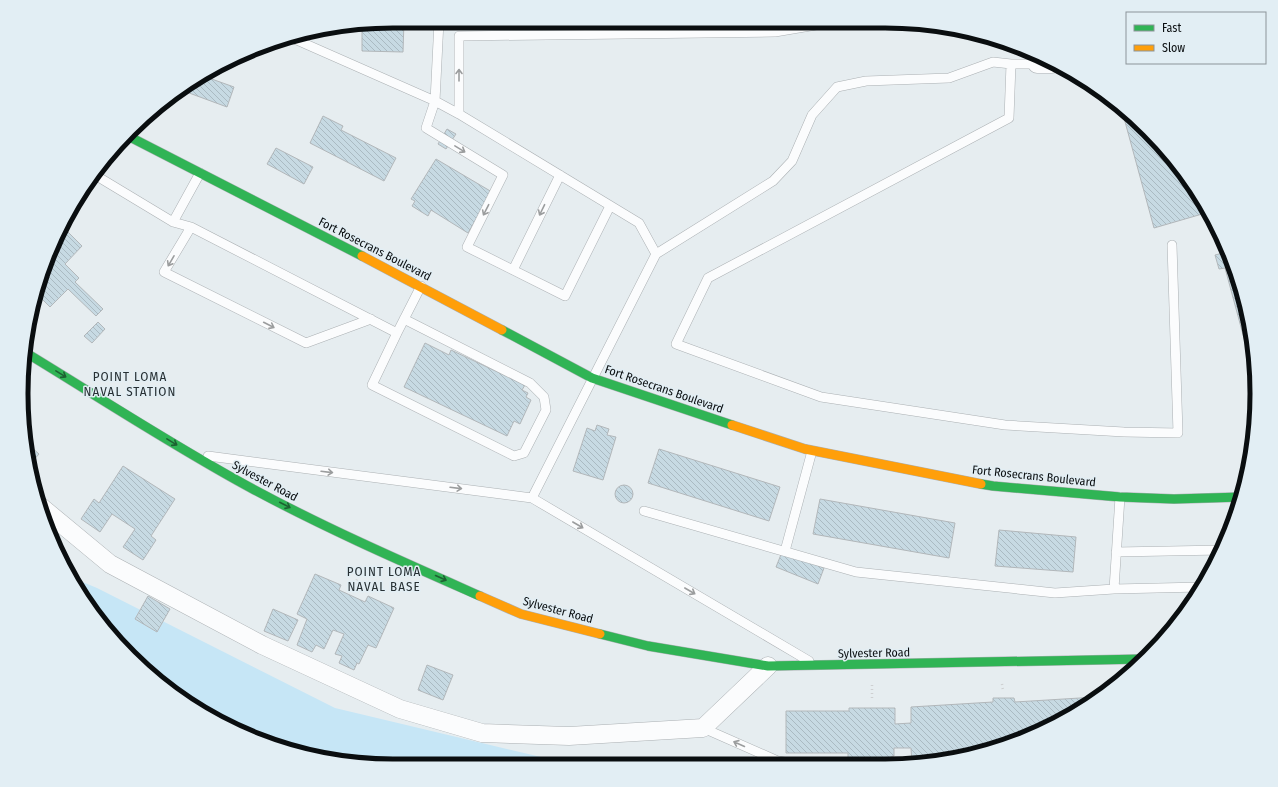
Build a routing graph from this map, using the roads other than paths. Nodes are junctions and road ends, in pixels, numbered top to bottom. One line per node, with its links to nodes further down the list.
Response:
1 (440, 28): 6 (lane)
2 (798, 28): 7 (lane, one-way to 2)
3 (298, 40): 6 (lane)
4 (1036, 62): 5 (lane)
5 (1011, 64): 15 (lane); 16 (lane)
6 (435, 101): 7 (lane); 17 (lane, one-way to 17)
7 (459, 114): 10 (lane)
8 (132, 138): 9 (street, Fort Rosecrans Boulevard)
9 (200, 173): 13 (lane); 18 (street, Fort Rosecrans Boulevard)
10 (560, 175): 12 (lane); 17 (lane, one-way to 17)
11 (99, 178): 13 (lane)
12 (610, 206): 16 (lane); 17 (lane)
13 (173, 222): 14 (lane)
14 (191, 227): 20 (lane); 20 (lane, one-way to 20)
15 (1172, 245)
16 (656, 254): 23 (lane)
17 (513, 270)
18 (421, 286): 19 (lane); 23 (street, Fort Rosecrans Boulevard)
19 (404, 319): 21 (lane); 21 (lane)
20 (371, 320): 21 (lane)
21 (397, 333)
22 (30, 355): 25 (street, Sylvester Road, one-way to 25)
23 (592, 378): 24 (street, Fort Rosecrans Boulevard); 28 (lane)
24 (812, 451): 26 (street, Fort Rosecrans Boulevard); 32 (lane)
25 (191, 454): 28 (lane, one-way to 28); 37 (street, Sylvester Road, one-way to 37)
26 (1120, 497): 27 (street, Fort Rosecrans Boulevard); 33 (lane)
27 (1235, 497)
28 (532, 498): 38 (lane, one-way to 38)
29 (644, 511): 32 (lane)
30 (47, 512): 39 (street)
31 (1214, 550): 33 (lane)
32 (785, 551): 35 (lane)
33 (1116, 552): 35 (lane)
34 (1194, 587): 35 (lane)
35 (1114, 589)
36 (1135, 659): 38 (street, Sylvester Road)
37 (768, 666): 38 (street, Sylvester Road); 39 (street)
38 (817, 666)
39 (703, 728): 40 (lane, one-way to 39)
40 (773, 759)

